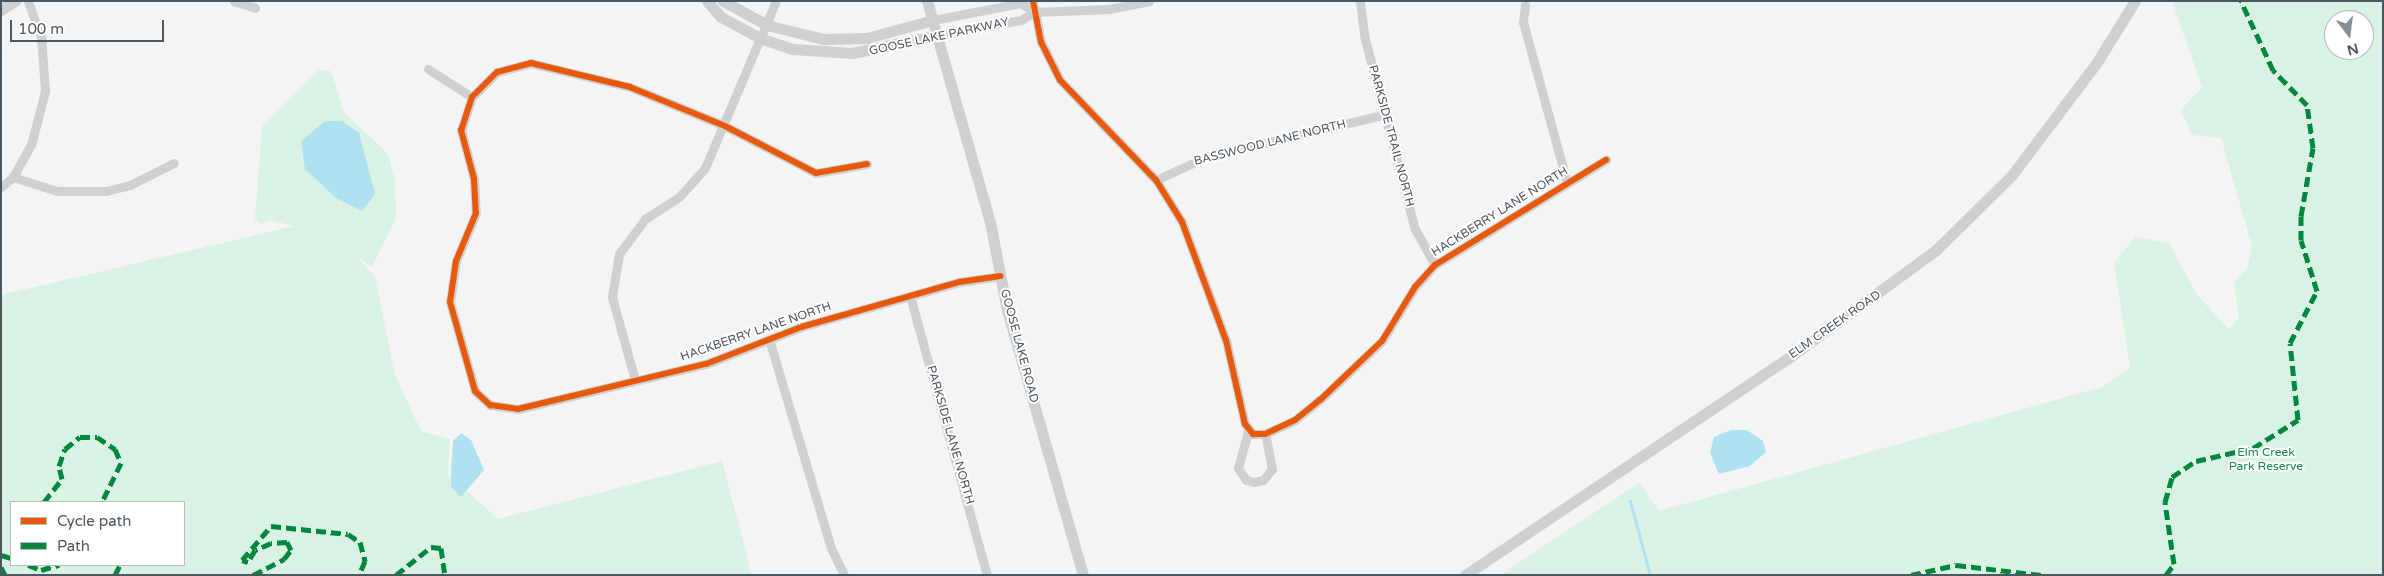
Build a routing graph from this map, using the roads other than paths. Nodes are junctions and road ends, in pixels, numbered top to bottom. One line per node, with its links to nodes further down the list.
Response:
1 (15, 1): 14 (street)
2 (28, 1): 27 (street)
3 (234, 1): 13 (street)
4 (707, 1): 19 (street, GOOSE LAKE PARKWAY)
5 (723, 1): 17 (street, GOOSE LAKE PARKWAY)
6 (776, 1): 17 (street)
7 (927, 1): 16 (street, GOOSE LAKE ROAD)
8 (1033, 1): 15 (street)
9 (1149, 1): 15 (street, GOOSE LAKE PARKWAY)
10 (1360, 1): 22 (street, PARKSIDE TRAIL NORTH)
11 (2135, 1): 41 (street, ELM CREEK ROAD)
12 (1525, 5): 29 (street)
13 (255, 8)
14 (1, 10)
15 (1034, 12): 16 (street, GOOSE LAKE PARKWAY); 18 (street, GOOSE LAKE PARKWAY); 28 (street)
16 (933, 20): 17 (street, GOOSE LAKE PARKWAY); 18 (street, GOOSE LAKE ROAD)
17 (767, 25): 19 (street)
18 (938, 36): 19 (street, GOOSE LAKE PARKWAY); 32 (street, GOOSE LAKE ROAD)
19 (762, 39): 23 (street)
20 (428, 69): 21 (street)
21 (472, 97): 23 (street); 35 (street, HACKBERRY LANE NORTH)
22 (1387, 114): 28 (street, BASSWOOD LANE NORTH); 31 (street, PARKSIDE TRAIL NORTH)
23 (725, 126): 26 (street); 35 (street)
24 (1606, 160): 29 (street, HACKBERRY LANE NORTH)
25 (174, 163): 27 (street)
26 (867, 164)
27 (13, 177): 30 (street)
28 (1156, 180): 36 (street)
29 (1567, 183): 31 (street, HACKBERRY LANE NORTH)
30 (1, 187)
31 (1435, 265): 37 (street, HACKBERRY LANE NORTH)
32 (1001, 276): 33 (street, HACKBERRY LANE NORTH); 40 (street, GOOSE LAKE ROAD)
33 (910, 296): 34 (street, HACKBERRY LANE NORTH); 39 (street, PARKSIDE LANE NORTH)
34 (769, 339): 35 (street, HACKBERRY LANE NORTH); 38 (street)
35 (635, 380)
36 (1248, 432): 37 (street); 37 (street)
37 (1265, 434)
38 (844, 575)
39 (987, 575)
40 (1083, 575)
41 (1465, 575)

